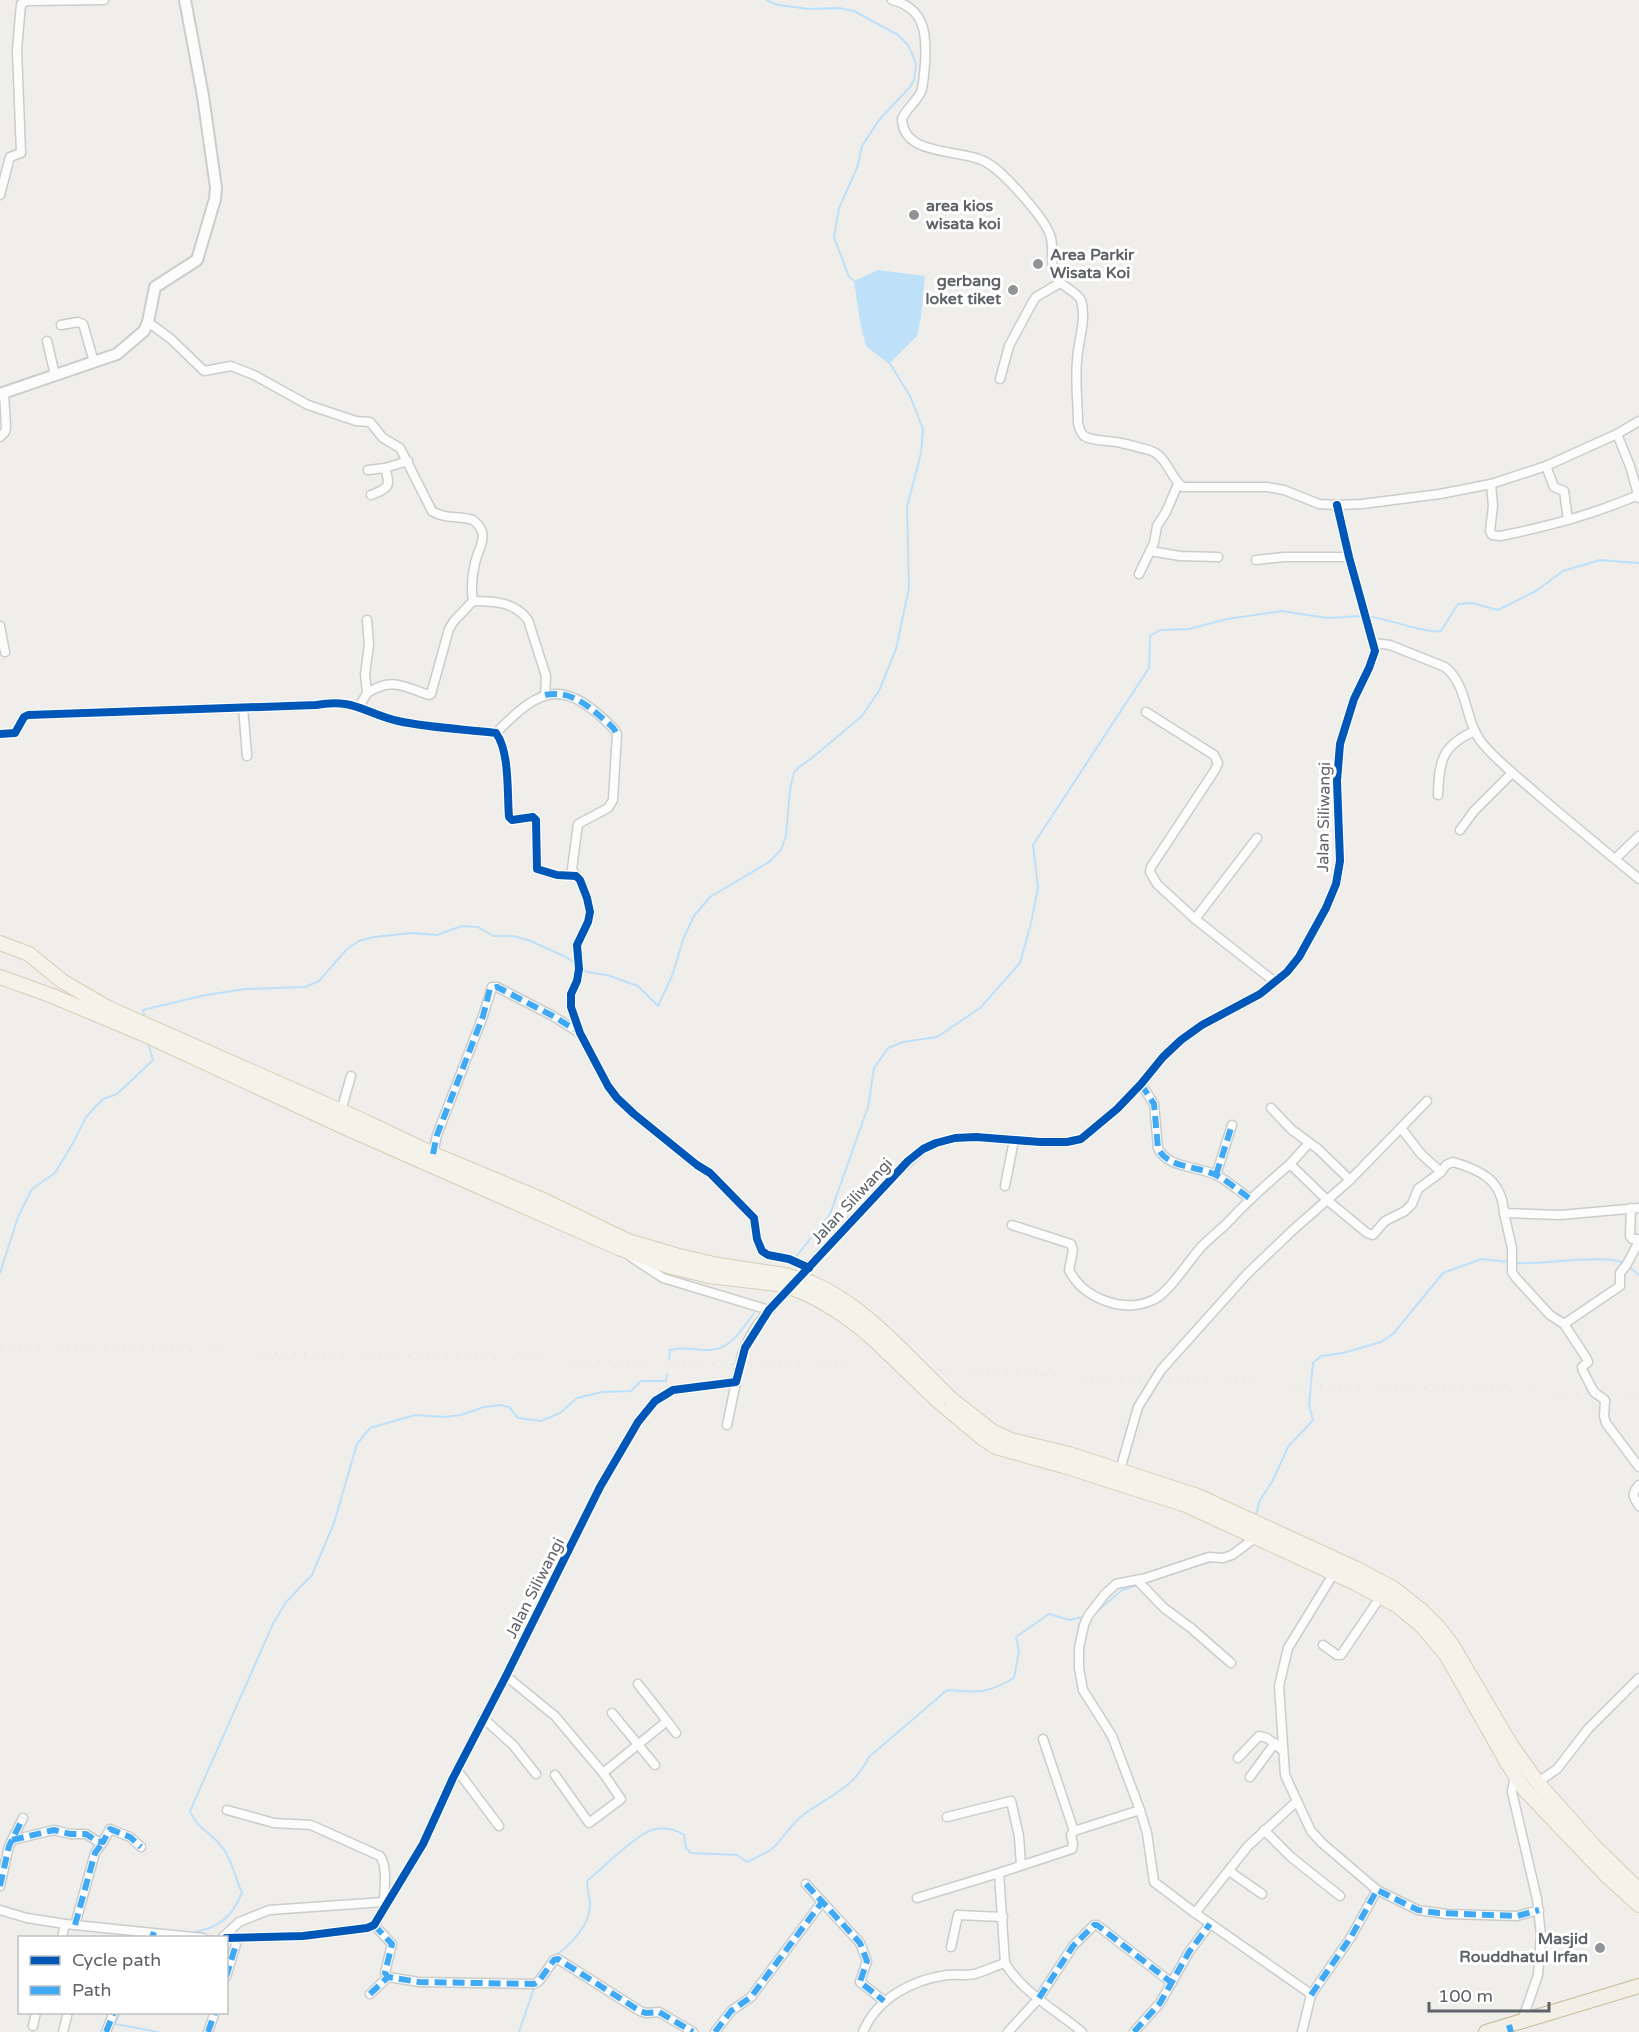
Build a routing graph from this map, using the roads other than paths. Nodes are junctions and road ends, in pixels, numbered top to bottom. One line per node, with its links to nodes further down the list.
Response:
1 (104, 0): 4 (street)
2 (185, 0): 6 (street)
3 (892, 0): 5 (street)
4 (0, 195)
5 (1060, 282): 11 (street); 20 (street)
6 (148, 322): 9 (street); 16 (street)
7 (61, 326): 9 (street)
8 (47, 341): 10 (street)
9 (94, 362): 10 (street)
10 (55, 375): 12 (street)
11 (1000, 378)
12 (2, 394): 15 (street)
13 (1639, 421): 14 (street)
14 (1617, 434): 17 (street); 23 (street)
15 (0, 437)
16 (408, 461): 18 (street); 31 (street)
17 (1546, 466): 21 (street); 25 (street)
18 (385, 468): 19 (street); 22 (street)
19 (368, 470)
20 (1178, 484): 24 (street); 26 (street)
21 (1491, 484): 24 (street); 25 (street)
22 (371, 495)
23 (1639, 497): 25 (street)
24 (1337, 504): 28 (street)
25 (1568, 520)
26 (1150, 551): 27 (street); 30 (street)
27 (1218, 557)
28 (1349, 557): 29 (street); 34 (street)
29 (1256, 560)
30 (1139, 574)
31 (473, 601): 36 (street); 37 (street)
32 (367, 620): 36 (street)
33 (0, 626): 35 (street)
34 (1374, 643): 41 (street); 56 (street, Jalan Siliwangi)
35 (5, 652)
36 (367, 693): 39 (street)
37 (545, 695): 43 (street); 51 (street)
38 (243, 707): 39 (street); 42 (street); 44 (street)
39 (359, 707): 43 (street)
40 (1146, 712): 53 (street)
41 (1475, 731): 45 (street); 46 (street)
42 (0, 734)
43 (496, 734): 51 (street)
44 (247, 756)
45 (1512, 773): 47 (street); 50 (street)
46 (1438, 795)
47 (1460, 830)
48 (1639, 836): 50 (street)
49 (1257, 838): 53 (street)
50 (1615, 859): 52 (street)
51 (576, 876): 57 (street)
52 (1639, 879)
53 (1195, 919): 56 (street)
54 (0, 943): 58 (main road)
55 (0, 976): 58 (main road)
56 (1275, 982): 60 (street, Jalan Siliwangi)
57 (580, 1033): 68 (street); 81 (street)
58 (235, 1070): 63 (main road); 80 (main road)
59 (351, 1076): 63 (street)
60 (1141, 1084): 66 (street, Jalan Siliwangi); 71 (street)
61 (1427, 1101): 65 (street)
62 (1270, 1108): 67 (street)
63 (340, 1111): 68 (main road)
64 (1232, 1125): 71 (street)
65 (1401, 1128): 70 (street); 72 (street)
66 (1014, 1140): 73 (street); 81 (street, Jalan Siliwangi)
67 (1309, 1143): 69 (street); 72 (street)
68 (433, 1154): 82 (main road)
69 (1290, 1164): 74 (street); 75 (street)
70 (1441, 1172): 75 (street); 77 (street)
71 (1216, 1175): 74 (street)
72 (1350, 1180): 75 (street)
73 (1005, 1186)
74 (1249, 1198): 78 (street)
75 (1327, 1200): 89 (street)
76 (1635, 1208): 77 (street); 79 (street)
77 (1504, 1213): 84 (street)
78 (1012, 1226)
79 (1639, 1240): 84 (street)
80 (621, 1249): 82 (main road); 83 (street)
81 (809, 1268): 83 (street, Jalan Siliwangi)
82 (781, 1280): 86 (main road, bridge)
83 (769, 1310): 85 (street, Jalan Siliwangi, bridge)
84 (1564, 1324): 88 (street)
85 (736, 1382): 87 (street); 98 (street, Jalan Siliwangi)
86 (944, 1400): 89 (main road); 92 (main road)
87 (727, 1425)
88 (1639, 1467)
89 (1120, 1470): 111 (main road)
90 (1639, 1485): 91 (street)
91 (1639, 1506)
92 (1255, 1538): 93 (main road); 94 (street)
93 (1334, 1573): 95 (main road); 108 (street)
94 (1137, 1580): 97 (street); 122 (street)
95 (1381, 1596): 96 (street); 116 (main road)
96 (1323, 1645)
97 (1231, 1664)
98 (506, 1676): 102 (street, Jalan Siliwangi); 113 (street)
99 (1639, 1678): 118 (street)
100 (638, 1684): 103 (street)
101 (612, 1713): 107 (street)
102 (483, 1718): 112 (street, Jalan Siliwangi); 114 (street)
103 (667, 1721): 104 (street); 107 (street)
104 (676, 1733)
105 (1043, 1739): 127 (street)
106 (1275, 1743): 108 (street); 109 (street); 117 (street)
107 (637, 1744): 110 (street); 113 (street)
108 (1282, 1750): 120 (street)
109 (1238, 1758)
110 (655, 1765)
111 (1526, 1766): 116 (street); 118 (main road)
112 (457, 1770): 125 (street); 142 (street, Jalan Siliwangi)
113 (603, 1773): 115 (street)
114 (536, 1774)
115 (555, 1775)
116 (1514, 1775): 119 (main road); 145 (street)
117 (1250, 1777)
118 (1538, 1783): 119 (street); 137 (main road)
119 (1525, 1790): 143 (main road)
120 (1296, 1803): 126 (street); 136 (street)
121 (227, 1810): 142 (street)
122 (1140, 1810): 127 (street); 146 (street)
123 (946, 1817): 131 (street)
124 (23, 1818): 128 (street)
125 (499, 1826)
126 (1264, 1830): 132 (street); 139 (street)
127 (1074, 1832): 131 (street)
128 (12, 1840): 129 (street); 135 (street)
129 (103, 1842): 130 (street); 150 (street)
130 (141, 1847)
131 (1021, 1865): 133 (street)
132 (1229, 1871): 138 (street); 146 (street)
133 (999, 1873): 140 (street); 147 (street)
134 (806, 1884): 141 (street)
135 (0, 1886)
136 (1377, 1890): 145 (street); 165 (street)
137 (1639, 1890)
138 (1262, 1894)
139 (1340, 1896)
140 (917, 1898)
141 (822, 1902): 167 (street); 178 (street)
142 (384, 1905): 151 (street, Jalan Siliwangi); 155 (street)
143 (1639, 1905)
144 (0, 1910): 148 (street)
145 (1539, 1910): 173 (street)
146 (1195, 1913): 149 (street)
147 (1003, 1917): 158 (street); 159 (street)
148 (65, 1924): 150 (street); 153 (street)
149 (1210, 1924): 162 (street); 165 (street)
150 (75, 1925): 152 (street)
151 (374, 1925): 157 (street); 161 (street)
152 (153, 1935): 154 (street)
153 (62, 1936)
154 (170, 1936)
155 (224, 1936)
156 (228, 1938): 157 (street)
157 (238, 1938): 160 (street)
158 (951, 1947)
159 (1005, 1963): 166 (street); 167 (street)
160 (228, 1970)
161 (388, 1977): 164 (street); 177 (street)
162 (1172, 1983): 166 (street); 182 (street)
163 (1639, 1986): 173 (highway)
164 (370, 1994)
165 (1311, 1995): 183 (street)
166 (1039, 1998): 180 (street); 181 (street)
167 (884, 2001): 179 (street)
168 (36, 2014): 172 (street)
169 (68, 2014): 174 (street)
170 (114, 2014): 175 (street)
171 (215, 2014): 176 (street)
172 (33, 2026)
173 (1514, 2026): 184 (highway)
174 (63, 2032)
175 (106, 2032)
176 (208, 2032)
177 (693, 2032)
178 (715, 2032)
179 (863, 2032)
180 (1008, 2032)
181 (1082, 2032)
182 (1134, 2032)
183 (1302, 2032)
184 (1486, 2032)

